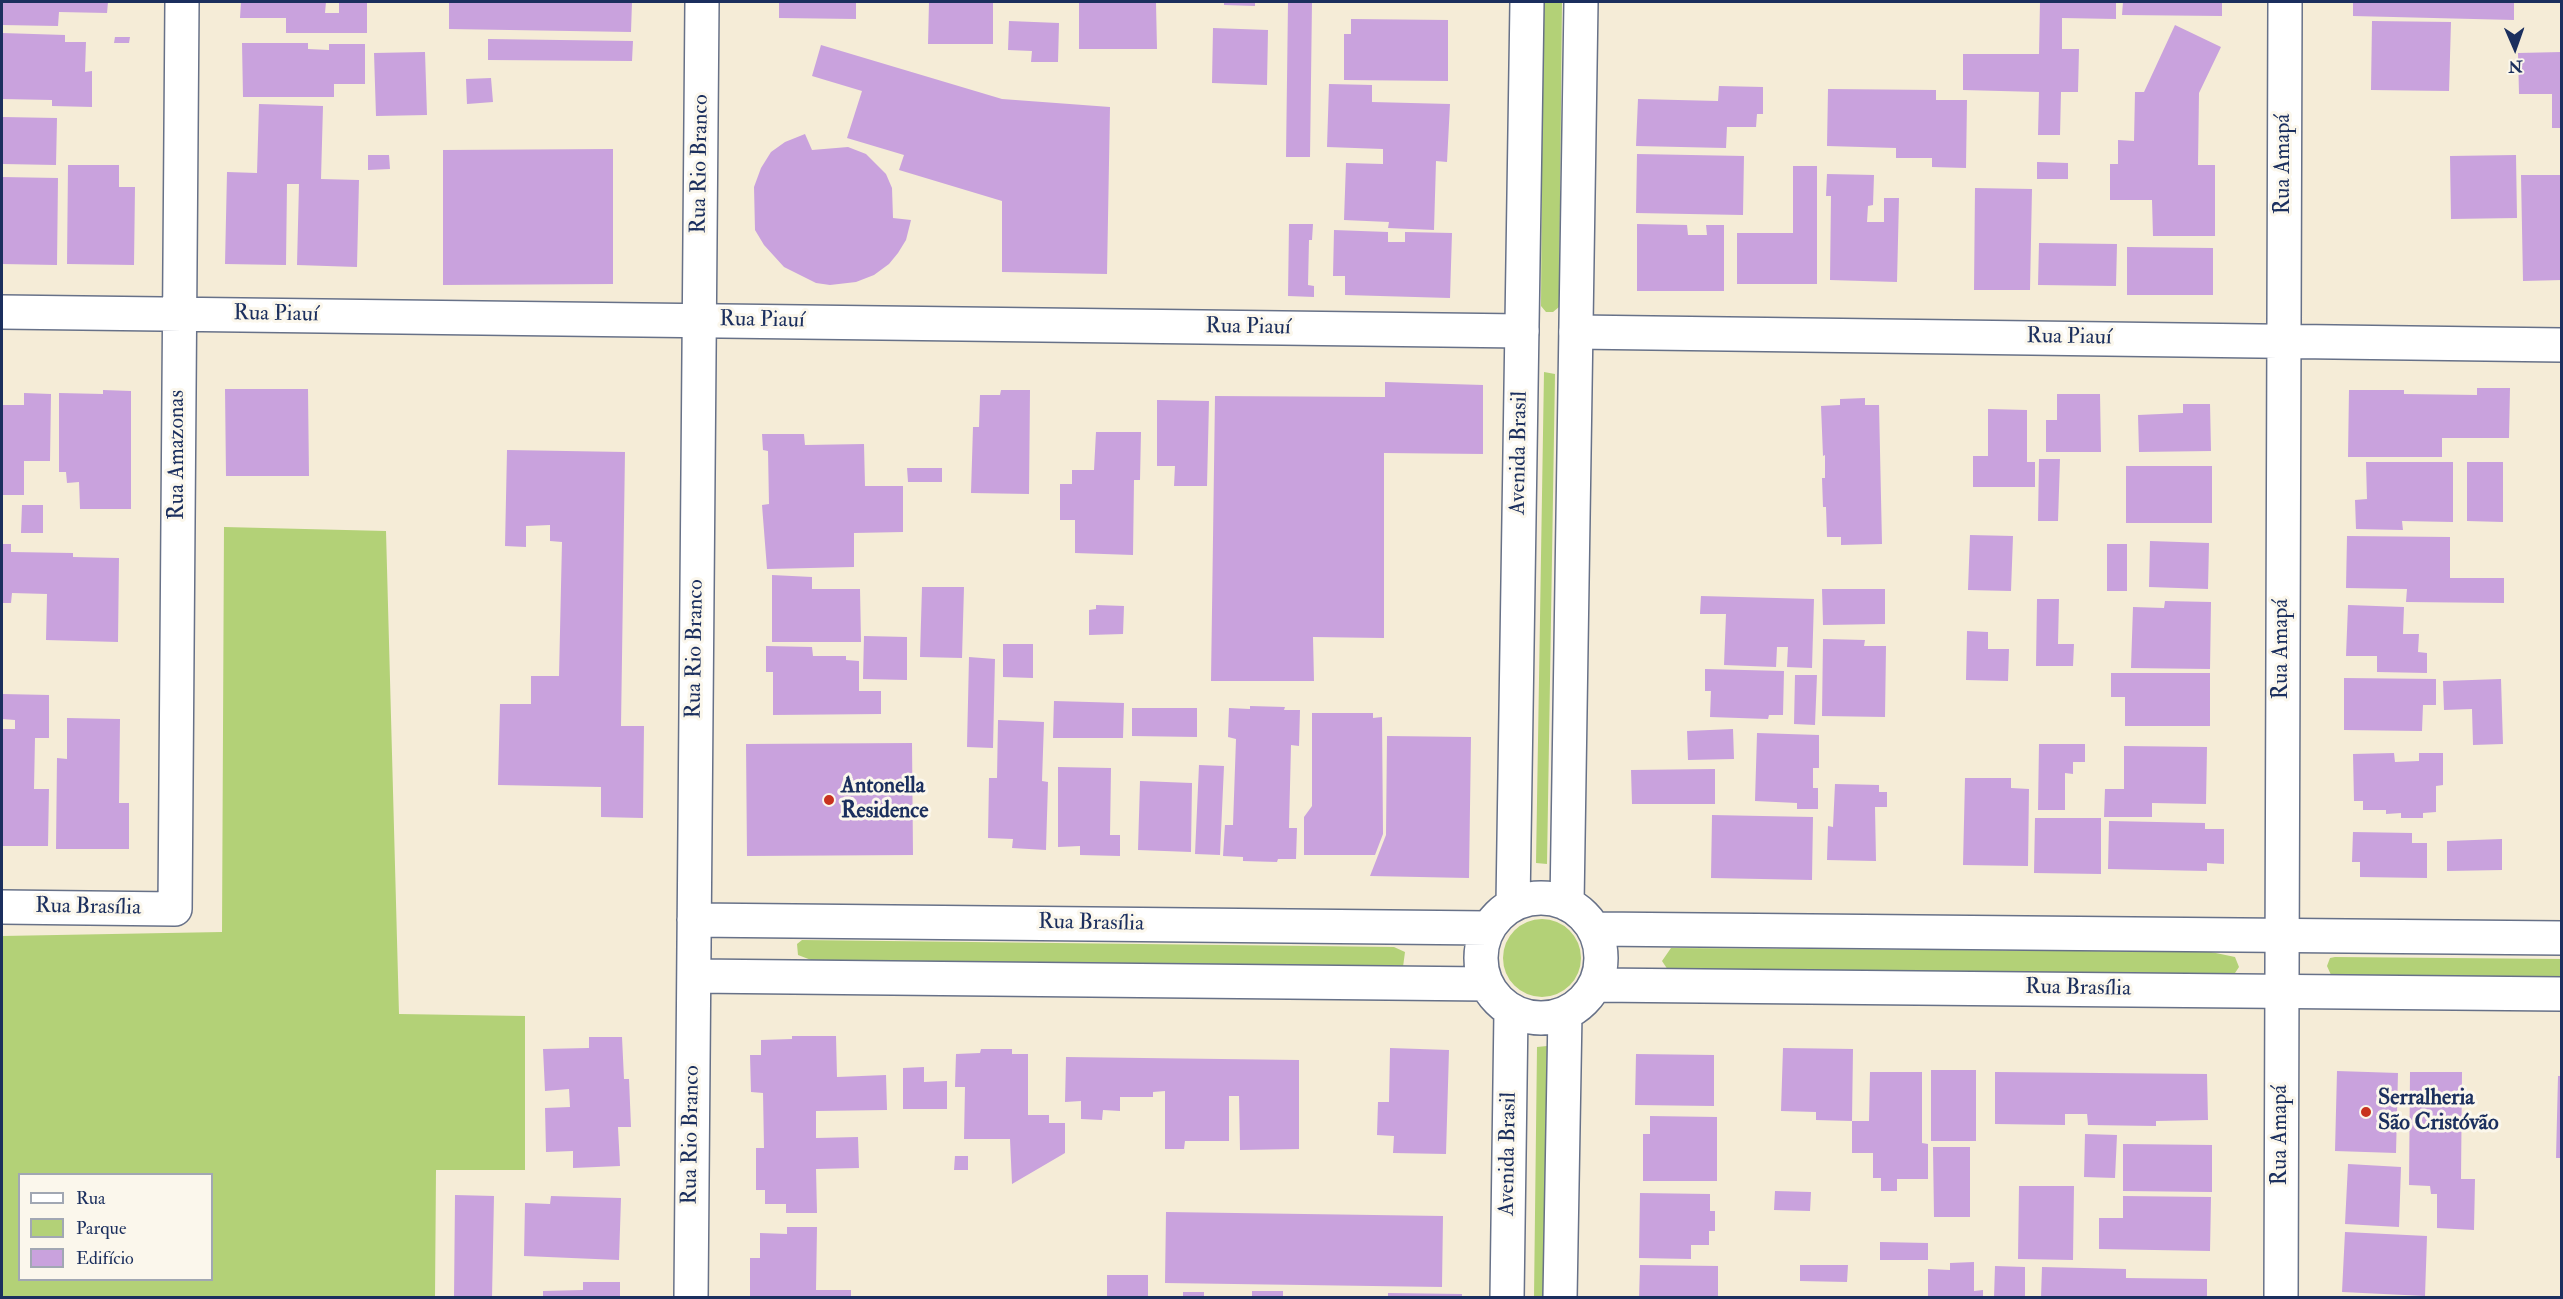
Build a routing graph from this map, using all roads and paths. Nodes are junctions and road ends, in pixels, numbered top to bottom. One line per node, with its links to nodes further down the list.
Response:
1 (182, 2): 7 (street, Rua Amazonas)
2 (702, 2): 8 (street, Rua Rio Branco)
3 (1527, 2): 9 (street, Avenida Brasil)
4 (1581, 2): 10 (street)
5 (2285, 2): 11 (street, Rua Amapá)
6 (2, 312): 7 (street, Rua Piauí)
7 (179, 314): 8 (street, Rua Piauí); 16 (street, Rua Amazonas)
8 (699, 321): 9 (street, Rua Piauí); 17 (street, Rua Rio Branco)
9 (1522, 332): 13 (street, Avenida Brasil)
10 (1576, 332): 11 (street, Rua Piauí); 14 (street)
11 (2283, 341): 12 (street, Rua Piauí); 20 (street, Rua Amapá)
12 (2562, 345)
13 (1513, 904): 14 (street); 18 (street)
14 (1567, 904): 19 (street)
15 (2, 907): 16 (street, Rua Brasília)
16 (175, 909)
17 (694, 920): 18 (street, Rua Brasília); 22 (street, Rua Rio Branco)
18 (1488, 928): 23 (street)
19 (1595, 929): 20 (street); 24 (street)
20 (2282, 936): 21 (street); 25 (street, Rua Amapá)
21 (2562, 938)
22 (694, 976): 23 (street); 29 (street, Rua Rio Branco)
23 (1487, 984): 27 (street)
24 (1595, 985): 25 (street, Rua Brasília); 28 (street)
25 (2281, 991): 26 (street, Rua Brasília); 32 (street, Rua Amapá)
26 (2562, 994)
27 (1511, 1011): 28 (street); 30 (street, Avenida Brasil)
28 (1565, 1013): 31 (street)
29 (691, 1298)
30 (1506, 1298)
31 (1560, 1298)
32 (2281, 1298)

